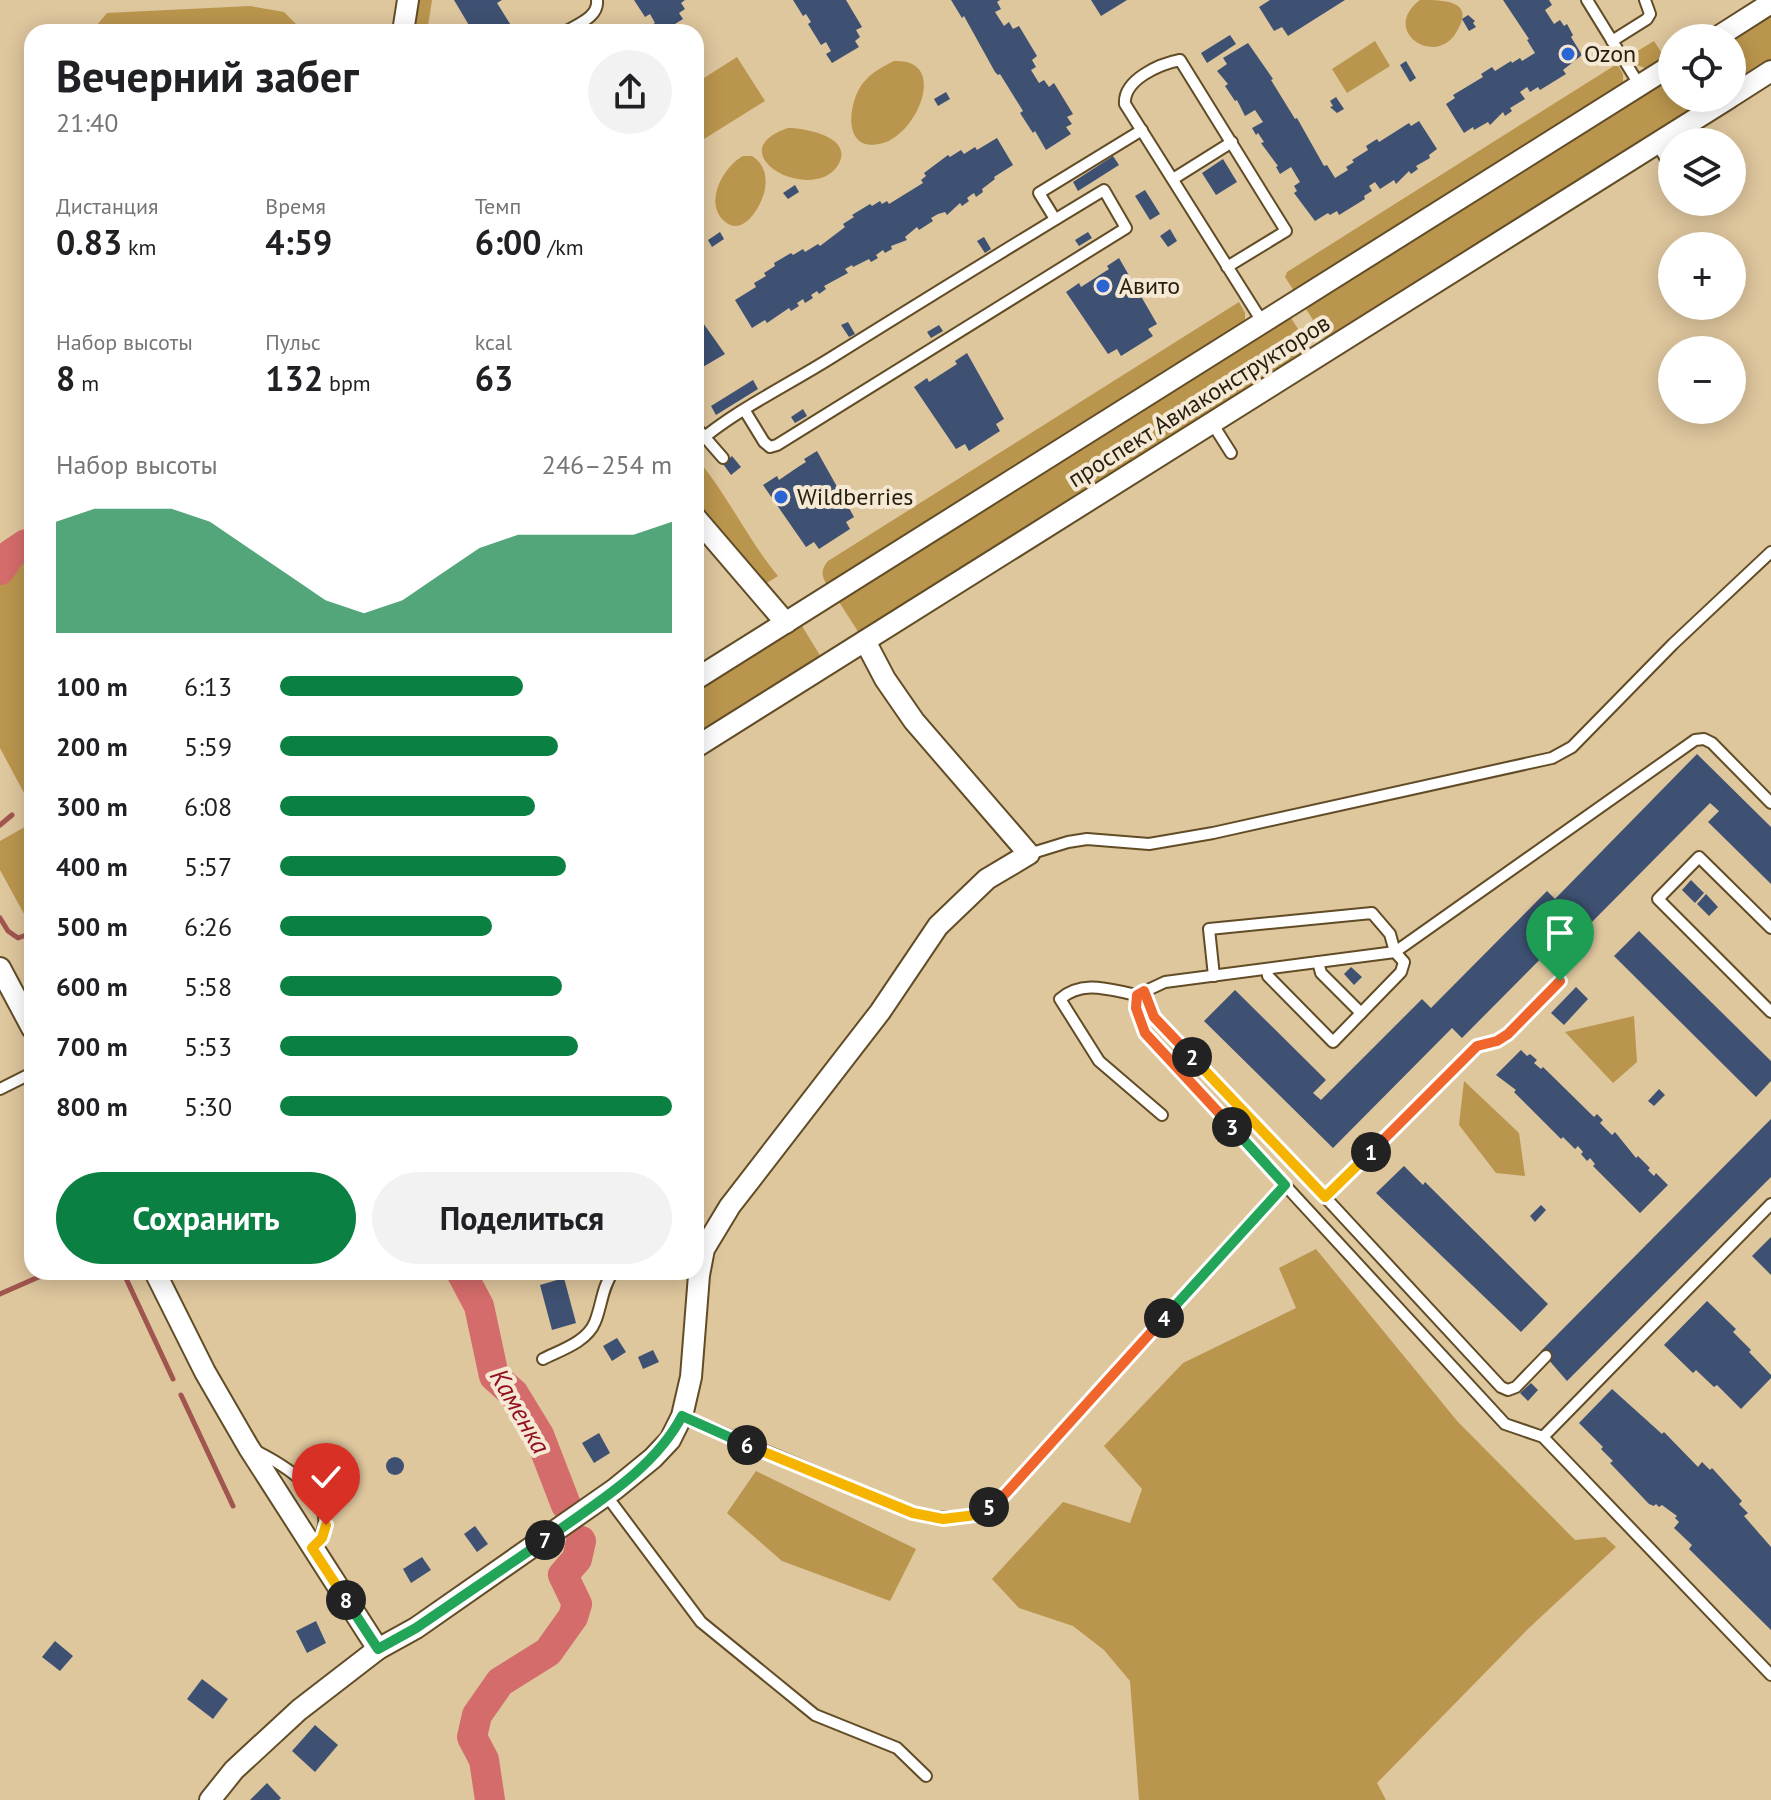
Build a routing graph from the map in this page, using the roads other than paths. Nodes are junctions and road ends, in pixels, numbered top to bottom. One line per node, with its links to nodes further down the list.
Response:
1 (408, 0): 6 (street)
2 (597, 0): 7 (lane)
3 (1587, 0): 9 (lane)
4 (1645, 0): 9 (lane)
5 (1771, 3): 8 (street)
6 (404, 24)
7 (578, 24)
8 (1738, 24)
9 (1612, 41): 12 (lane)
10 (1771, 71): 13 (street, проспект Авиаконструкторов)
11 (1658, 74): 12 (street, проспект Авиаконструкторов)
12 (1640, 86): 21 (street, проспект Авиаконструкторов)
13 (1746, 87)
14 (1706, 112): 17 (street, проспект Авиаконструкторов)
15 (1142, 130): 16 (lane); 18 (lane); 19 (lane)
16 (1232, 142): 18 (lane); 20 (lane)
17 (1657, 143): 23 (street, проспект Авиаконструкторов)
18 (1173, 179): 20 (lane)
19 (1055, 219): 22 (lane); 22 (lane)
20 (1227, 267): 21 (lane)
21 (1263, 323): 30 (street, проспект Авиаконструкторов)
22 (745, 411): 24 (lane)
23 (1212, 423): 26 (lane); 31 (street, проспект Авиаконструкторов)
24 (704, 438)
25 (704, 444): 27 (lane)
26 (1231, 453)
27 (723, 458)
28 (704, 527): 30 (street)
29 (1771, 552): 35 (lane)
30 (786, 623): 32 (street, проспект Авиаконструкторов)
31 (865, 641): 33 (street, проспект Авиаконструкторов); 35 (street)
32 (704, 674)
33 (704, 742)
34 (1771, 803): 37 (lane)
35 (1029, 854): 53 (street)
36 (1771, 928): 45 (lane)
37 (1395, 952): 38 (lane); 41 (lane); 46 (lane)
38 (1318, 962): 40 (lane); 46 (lane)
39 (0, 968): 44 (street)
40 (1267, 969): 41 (lane); 46 (lane)
41 (1214, 976): 43 (lane)
42 (1560, 981): 51 (lane)
43 (1140, 993): 49 (lane); 50 (lane); 51 (lane)
44 (24, 998)
45 (1771, 1012)
46 (1361, 1013)
47 (24, 1077): 48 (lane)
48 (0, 1089)
49 (1162, 1115)
50 (1285, 1185): 59 (lane); 60 (lane)
51 (1325, 1197): 57 (lane)
52 (1771, 1204): 60 (lane)
53 (704, 1241)
54 (159, 1280): 61 (street)
55 (607, 1280): 58 (lane)
56 (699, 1280): 59 (street)
57 (1546, 1356)
58 (543, 1359)
59 (682, 1416): 62 (street)
60 (1543, 1437): 65 (lane)
61 (249, 1448): 63 (street); 63 (lane)
62 (606, 1495): 64 (street); 66 (lane)
63 (312, 1548): 64 (street)
64 (378, 1649): 67 (street)
65 (1771, 1675)
66 (926, 1776)
67 (210, 1800)

